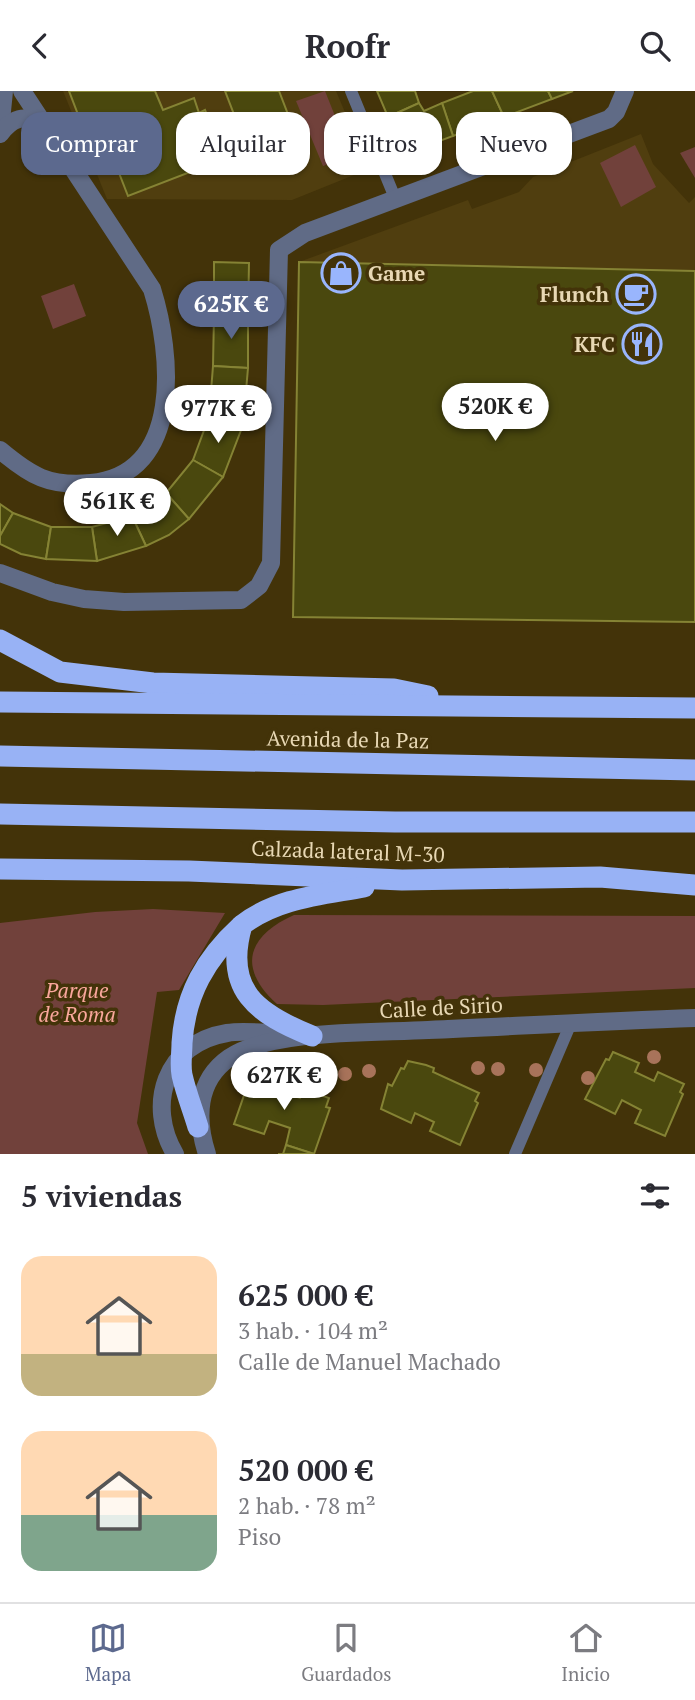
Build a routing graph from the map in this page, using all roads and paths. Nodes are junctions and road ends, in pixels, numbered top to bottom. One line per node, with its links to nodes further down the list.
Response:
1 (4, 91): 7 (street)
2 (22, 91): 5 (street)
3 (351, 91): 9 (lane)
4 (625, 91): 9 (street)
5 (36, 112)
6 (21, 118): 7 (street)
7 (0, 133)
8 (77, 175): 10 (street)
9 (395, 198): 11 (street)
10 (0, 450)
11 (0, 573)
12 (0, 641): 14 (highway)
13 (0, 702): 14 (highway)
14 (482, 706): 15 (highway)
15 (695, 708)
16 (0, 756): 17 (highway, Avenida de la Paz)
17 (695, 770)
18 (0, 814): 19 (highway)
19 (695, 822)
20 (0, 869): 23 (highway, Calzada lateral M-30)
21 (695, 872): 22 (highway)
22 (600, 877): 23 (highway, Calzada lateral M-30); 24 (highway, Calzada lateral M-30)
23 (402, 880): 25 (highway)
24 (695, 885)
25 (242, 925): 28 (highway); 29 (highway)
26 (695, 1018): 27 (street, Calle de Sirio)
27 (571, 1023): 28 (street, Calle de Sirio); 33 (lane)
28 (313, 1036): 29 (street, Calle de Sirio); 30 (street, Calle de Sirio)
29 (182, 1056): 30 (highway); 31 (street)
30 (198, 1127): 32 (street)
31 (175, 1154)
32 (207, 1154)
33 (515, 1154)

